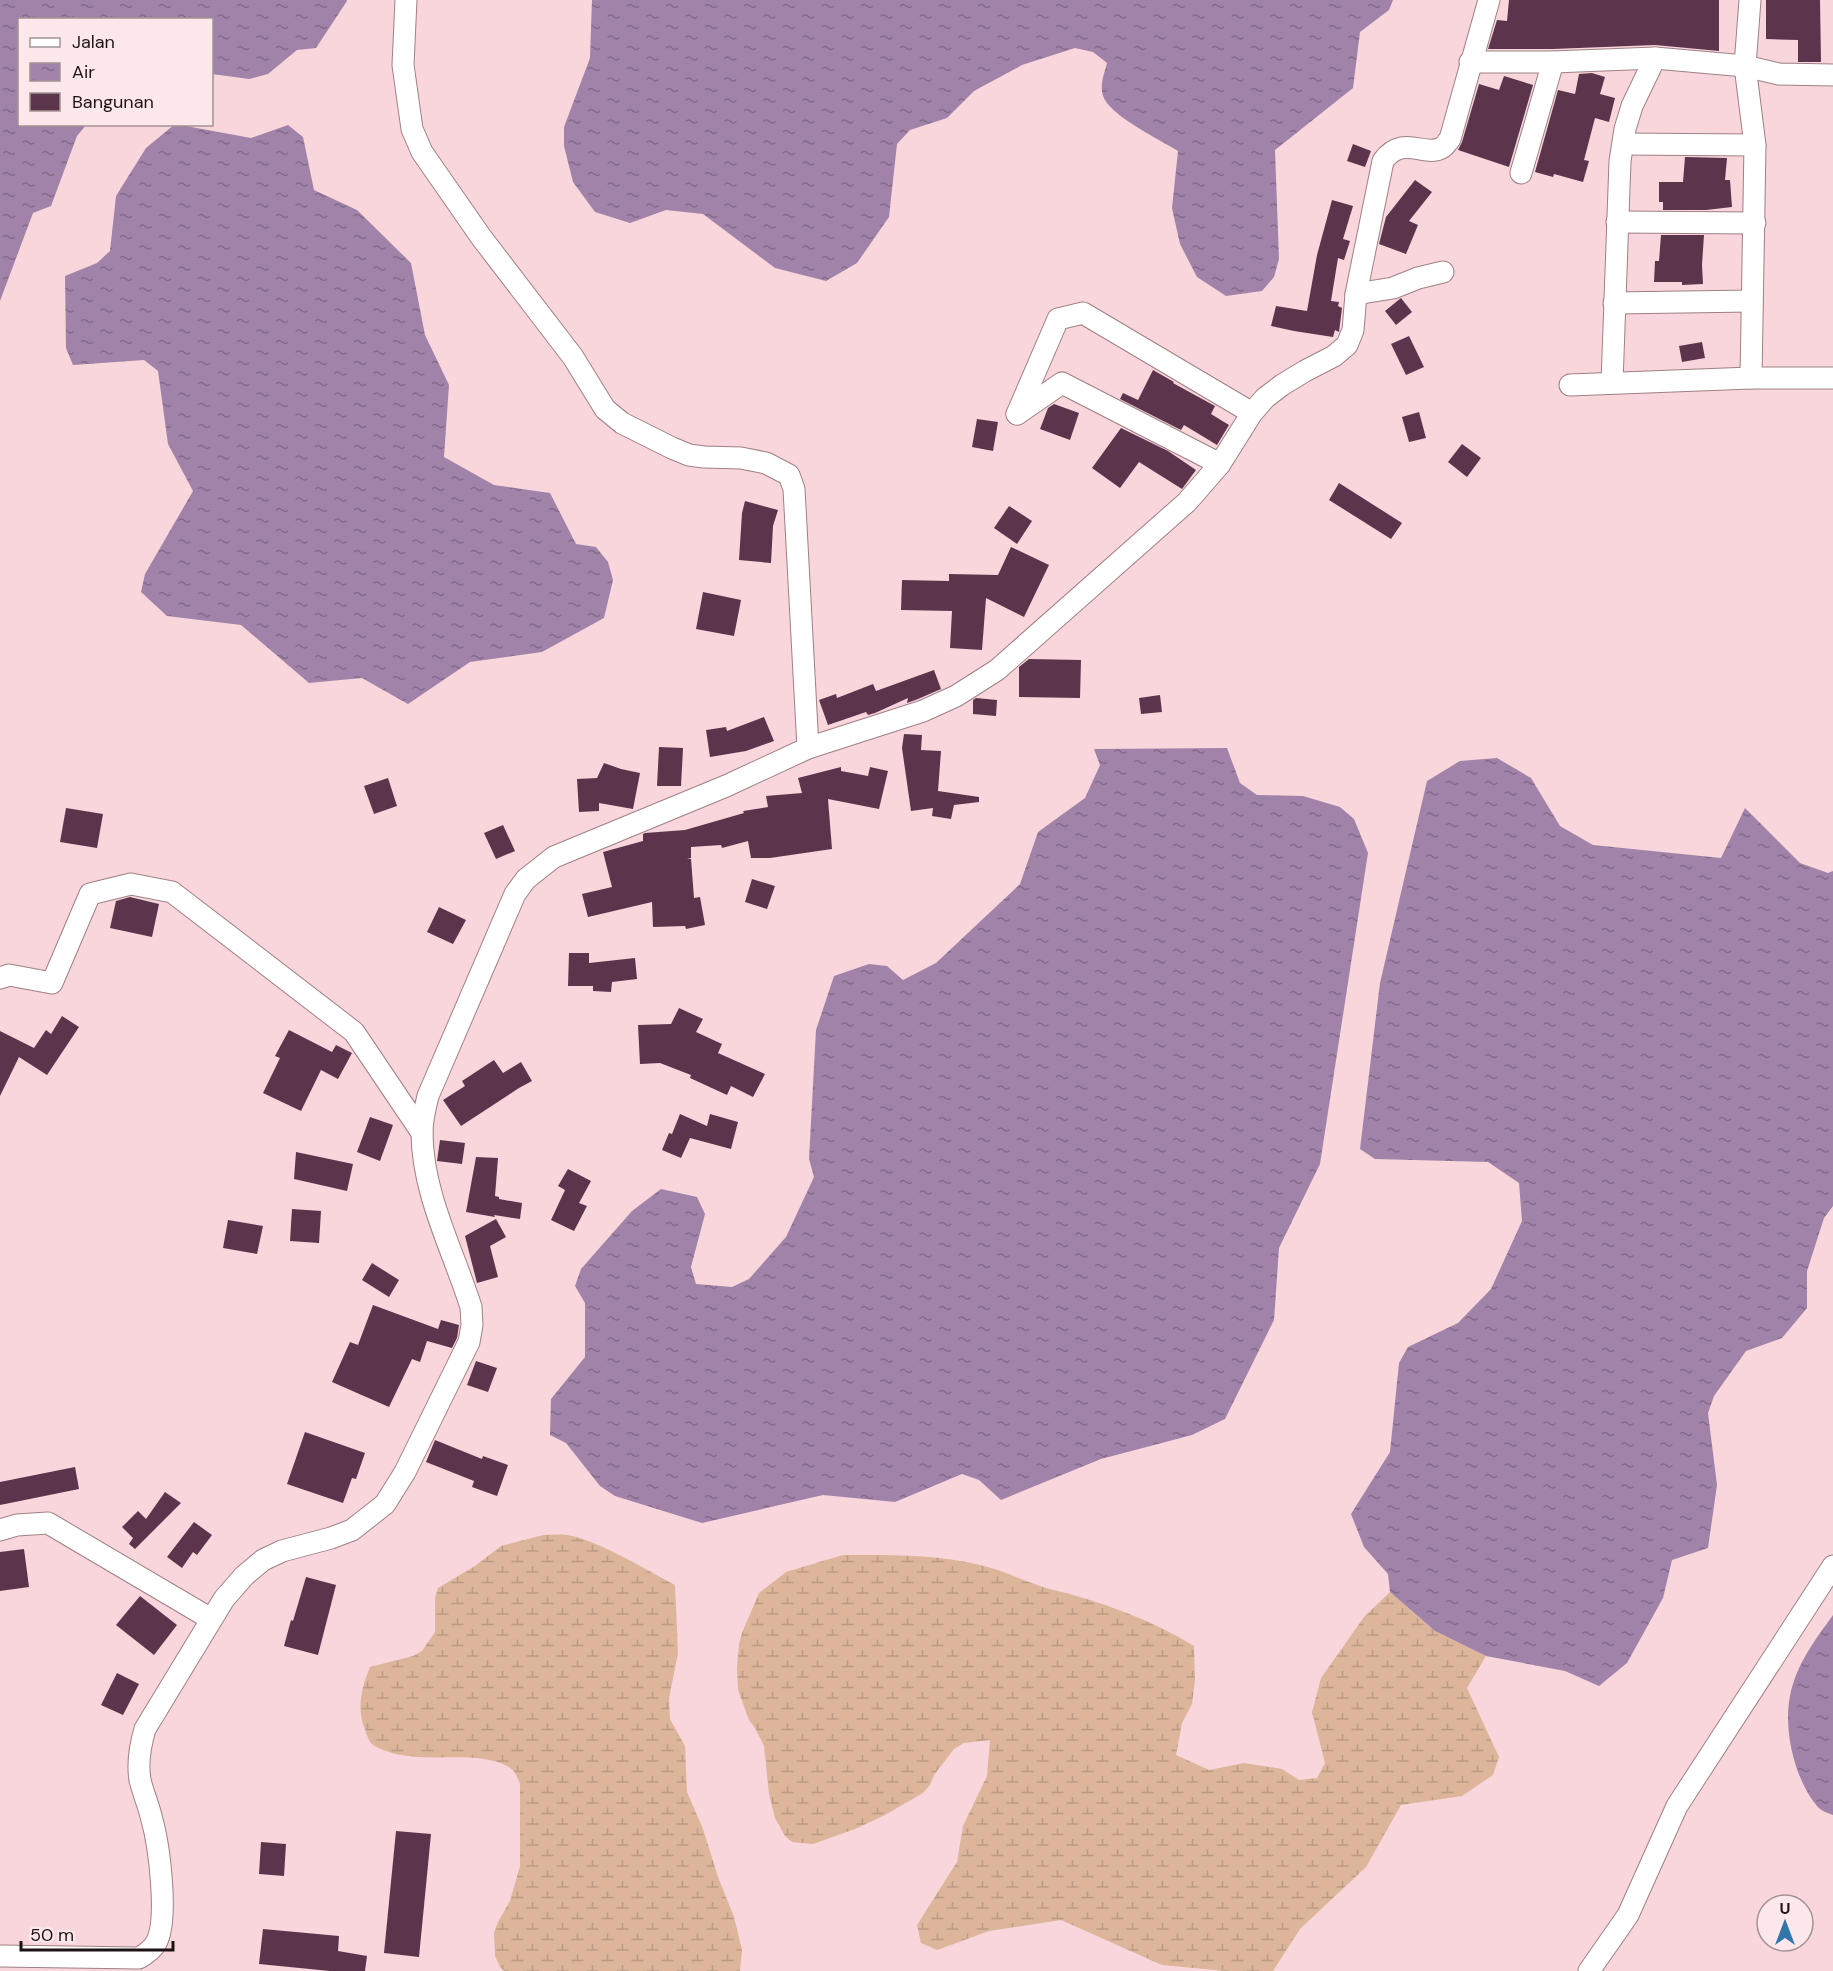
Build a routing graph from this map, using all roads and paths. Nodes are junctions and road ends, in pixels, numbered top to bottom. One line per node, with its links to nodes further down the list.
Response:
1 (406, 0): 24 (street)
2 (1489, 0): 5 (street)
3 (1750, 0): 7 (street)
4 (1655, 58): 6 (street); 7 (street); 9 (street)
5 (1470, 62): 6 (street); 15 (street)
6 (1553, 62): 11 (street)
7 (1746, 66): 8 (street); 10 (street)
8 (1833, 75)
9 (1623, 144): 10 (street); 12 (street)
10 (1755, 145): 13 (street)
11 (1521, 173)
12 (1617, 222): 13 (street); 17 (street)
13 (1755, 223): 16 (street)
14 (1443, 272): 15 (street)
15 (1356, 294): 22 (street)
16 (1752, 301): 17 (street); 18 (street)
17 (1614, 303): 20 (street)
18 (1751, 378): 19 (street); 20 (street)
19 (1833, 378)
20 (1612, 383): 21 (street)
21 (1570, 385)
22 (1252, 413): 23 (street); 23 (street)
23 (1220, 464): 24 (street)
24 (808, 748): 26 (street)
25 (0, 978): 26 (street)
26 (422, 1133): 29 (street)
27 (0, 1530): 29 (street)
28 (1833, 1566): 31 (street)
29 (211, 1619): 30 (street)
30 (0, 1956)
31 (1589, 1971)

